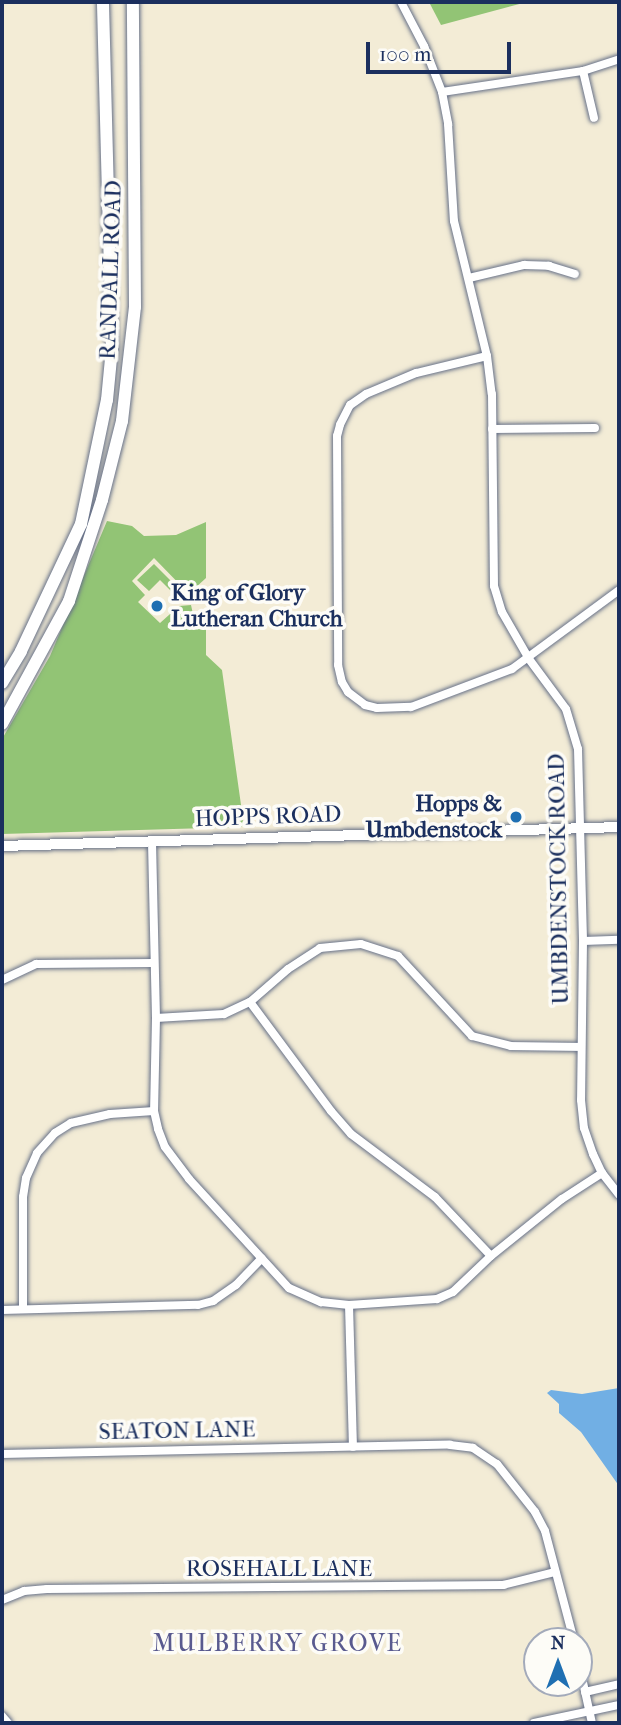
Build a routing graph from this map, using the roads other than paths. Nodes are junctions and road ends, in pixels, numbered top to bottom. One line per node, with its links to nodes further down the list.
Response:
1 (103, 2): 15 (main road, RANDALL ROAD)
2 (133, 2): 16 (main road, RANDALL ROAD)
3 (401, 2): 6 (street, UMBDENSTOCK ROAD)
4 (619, 59): 5 (street)
5 (583, 71): 6 (street); 7 (street)
6 (442, 92): 9 (street, UMBDENSTOCK ROAD)
7 (594, 118)
8 (575, 274): 9 (street)
9 (469, 278): 10 (street, UMBDENSTOCK ROAD)
10 (487, 356): 12 (street, UMBDENSTOCK ROAD); 14 (street)
11 (595, 428): 12 (street)
12 (492, 429): 14 (street, UMBDENSTOCK ROAD)
13 (619, 590): 14 (street)
14 (529, 659): 18 (street, UMBDENSTOCK ROAD)
15 (2, 683)
16 (2, 724)
17 (619, 827): 18 (main road, HOPPS ROAD)
18 (579, 828): 19 (main road, HOPPS ROAD); 22 (street, UMBDENSTOCK ROAD)
19 (152, 842): 20 (main road, HOPPS ROAD); 23 (street)
20 (2, 846)
21 (619, 940): 22 (street)
22 (583, 941): 27 (street, UMBDENSTOCK ROAD)
23 (154, 963): 24 (street); 26 (street)
24 (2, 980)
25 (250, 1002): 26 (street); 27 (street); 31 (street)
26 (156, 1018): 28 (street)
27 (581, 1047): 29 (street, UMBDENSTOCK ROAD)
28 (154, 1111): 32 (street); 35 (street)
29 (602, 1173): 30 (street, UMBDENSTOCK ROAD); 31 (street)
30 (619, 1195)
31 (491, 1256): 33 (street)
32 (262, 1258): 33 (street); 35 (street)
33 (349, 1305): 36 (street)
34 (2, 1310): 35 (street)
35 (23, 1310)
36 (352, 1447): 37 (street, SEATON LANE); 38 (street, SEATON LANE)
37 (2, 1454)
38 (555, 1572): 39 (street, ROSEHALL LANE); 40 (street, SEATON LANE)
39 (2, 1600)
40 (570, 1627)
41 (619, 1684): 42 (street)
42 (593, 1690)
43 (586, 1697): 45 (street)
44 (619, 1705): 45 (street)
45 (589, 1710): 48 (street); 49 (street)
46 (2, 1716): 47 (street)
47 (8, 1723)
48 (534, 1723)
49 (592, 1723)

